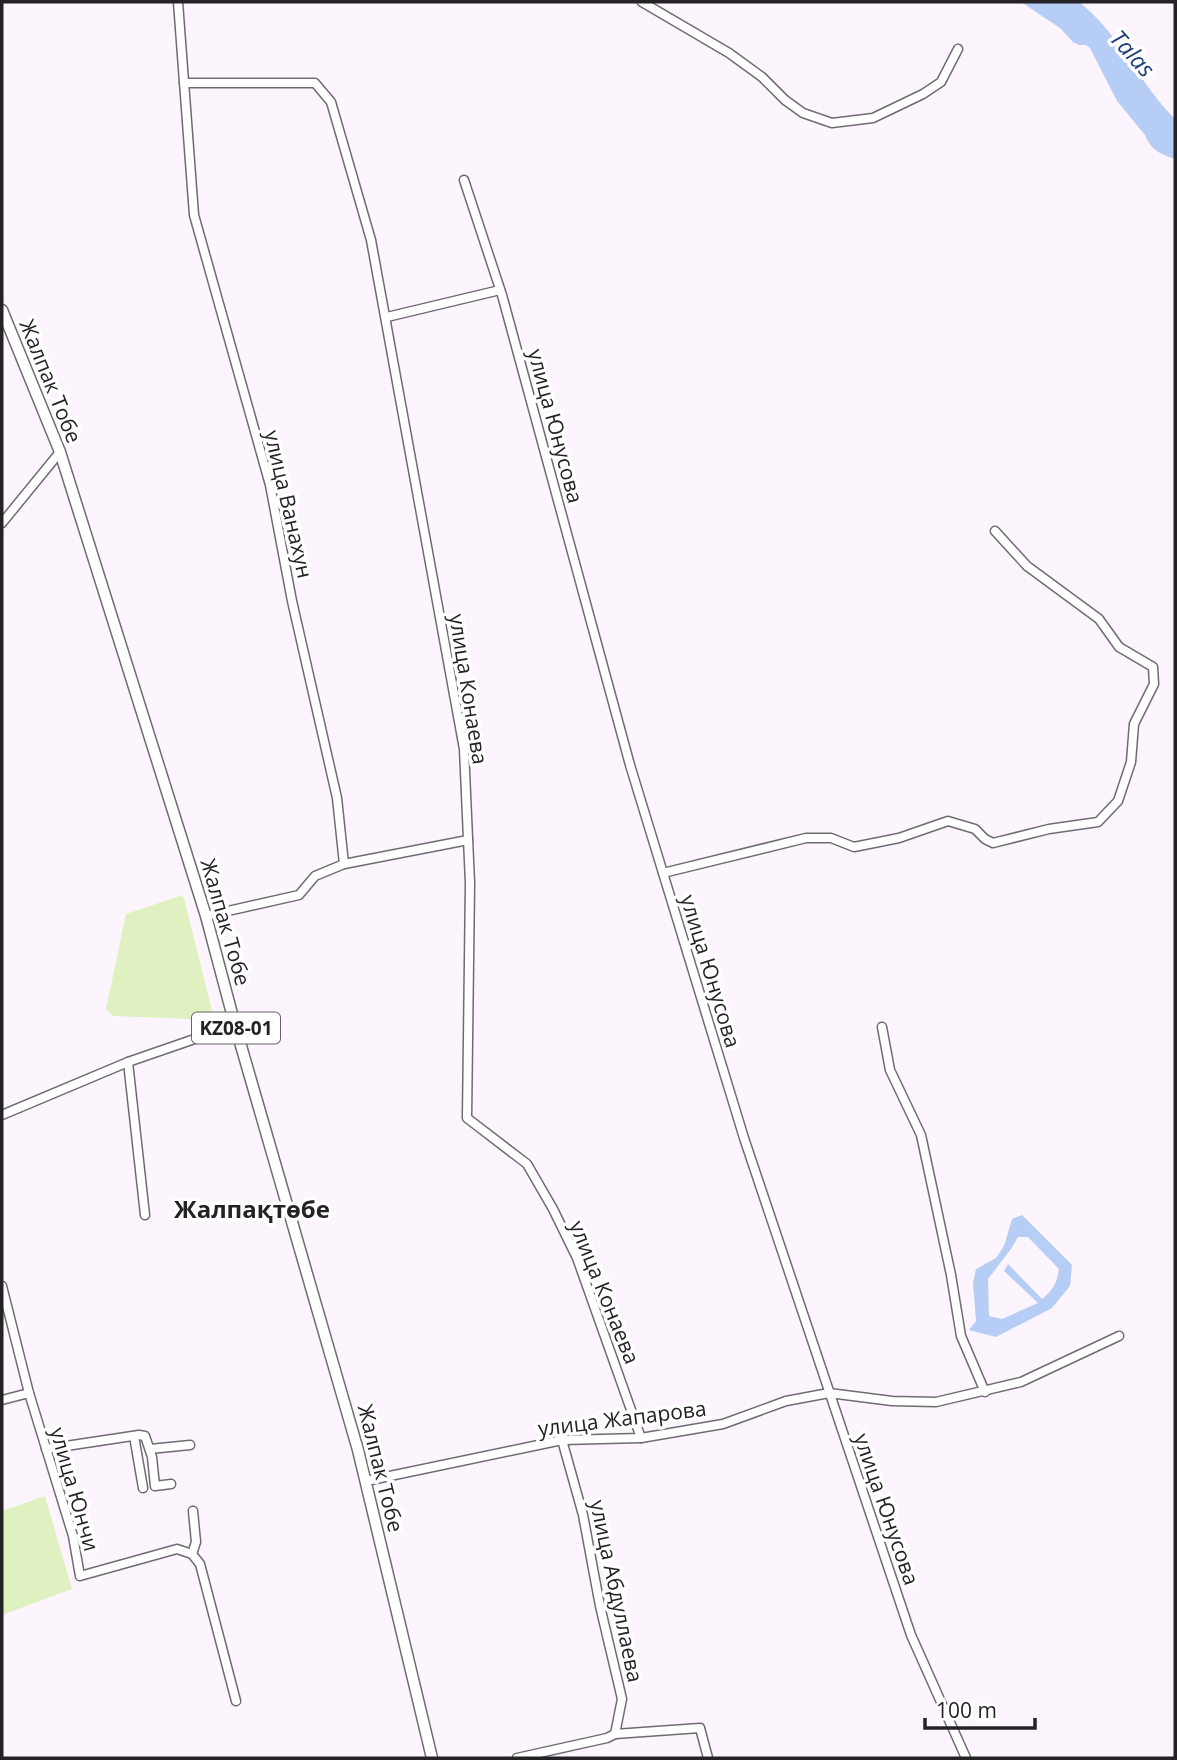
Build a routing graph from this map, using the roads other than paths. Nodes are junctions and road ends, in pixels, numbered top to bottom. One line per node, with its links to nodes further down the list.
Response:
1 (178, 2): 4 (street, улица Ванахун)
2 (642, 2): 3 (street)
3 (958, 49)
4 (184, 83): 8 (street, улица Конаева); 13 (street, улица Ванахун)
5 (464, 180): 6 (street, улица Юнусова)
6 (500, 290): 8 (street); 14 (street, улица Юнусова)
7 (2, 310): 9 (main road, Жалпак Тобе / KZ08-01)
8 (387, 317): 12 (street, улица Конаева)
9 (60, 452): 10 (street); 15 (main road, Жалпак Тобе / KZ08-01)
10 (2, 523)
11 (995, 531): 14 (street)
12 (468, 840): 13 (street); 28 (street, улица Конаева)
13 (344, 864): 15 (street)
14 (663, 873): 25 (street, улица Юнусова)
15 (206, 916): 16 (main road, Жалпак Тобе / KZ08-01)
16 (235, 1026): 18 (street); 33 (main road, Жалпак Тобе / KZ08-01)
17 (882, 1027): 23 (street)
18 (128, 1062): 19 (street); 20 (street)
19 (3, 1116)
20 (145, 1214)
21 (2, 1286): 24 (street, улица Юнчи)
22 (1119, 1336): 23 (street, улица Жапарова)
23 (985, 1392): 25 (street, улица Жапарова)
24 (29, 1393): 26 (street); 31 (street, улица Юнчи)
25 (829, 1393): 28 (street, улица Жапарова); 43 (street, улица Юнусова)
26 (2, 1400)
27 (134, 1436): 31 (street); 32 (street); 35 (street)
28 (641, 1438): 29 (street, улица Жапарова)
29 (562, 1440): 33 (street, улица Жапарова); 39 (street, улица Абдуллаева)
30 (190, 1445): 32 (street)
31 (46, 1449): 37 (street, улица Юнчи)
32 (150, 1449): 34 (street)
33 (366, 1481): 40 (main road, Жалпак Тобе / KZ08-01)
34 (170, 1484)
35 (143, 1488)
36 (194, 1511): 37 (street)
37 (191, 1553): 38 (street)
38 (236, 1701)
39 (615, 1734): 41 (street); 42 (street)
40 (432, 1758)
41 (517, 1758)
42 (708, 1758)
43 (966, 1758)

